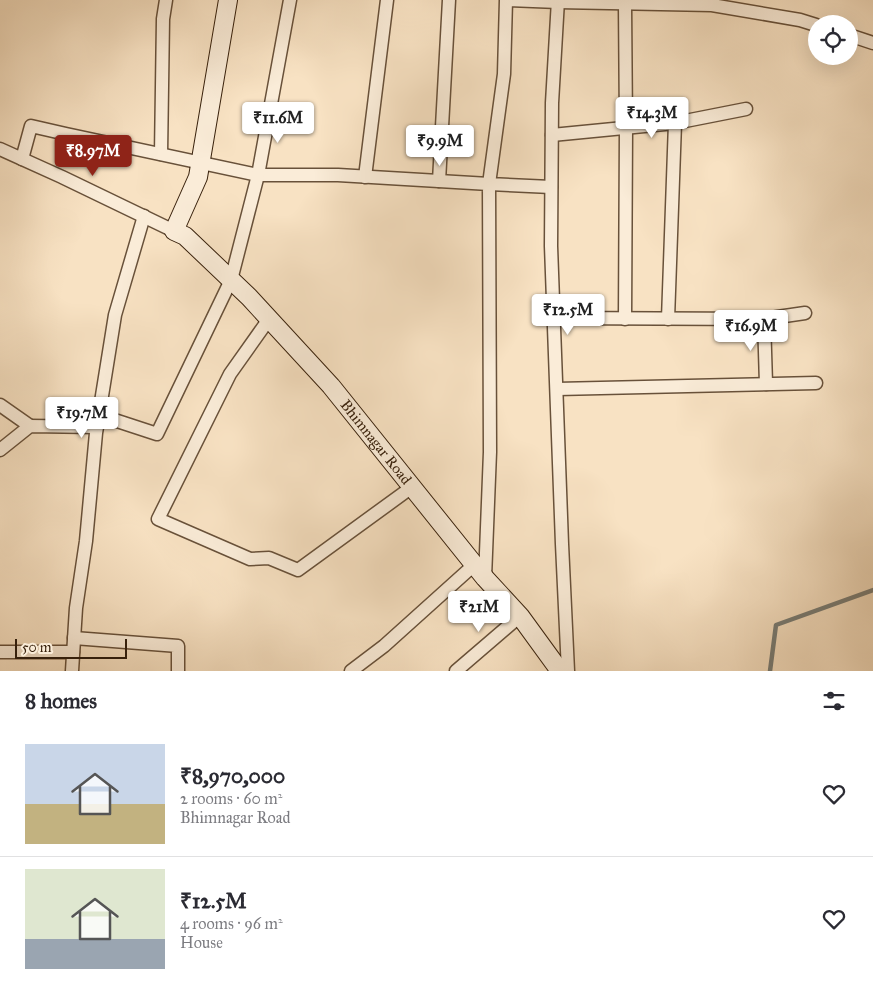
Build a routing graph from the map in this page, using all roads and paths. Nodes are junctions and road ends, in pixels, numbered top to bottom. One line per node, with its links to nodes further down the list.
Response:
1 (166, 0): 16 (street)
2 (228, 0): 18 (street)
3 (290, 0): 19 (street)
4 (387, 0): 20 (street)
5 (449, 0): 21 (street)
6 (558, 1): 7 (street); 14 (street); 22 (street)
7 (624, 4): 8 (street); 13 (street)
8 (808, 22)
9 (858, 38): 10 (street)
10 (873, 43)
11 (746, 109): 12 (street)
12 (675, 123): 13 (street); 31 (street)
13 (626, 128): 14 (street); 30 (street)
14 (552, 135): 23 (street)
15 (0, 149): 17 (street)
16 (161, 154): 17 (street); 18 (street)
17 (22, 160): 24 (street)
18 (200, 162): 19 (street); 25 (street)
19 (258, 175): 20 (street); 26 (street)
20 (366, 177): 21 (street)
21 (439, 181): 22 (street)
22 (489, 184): 23 (street); 41 (street)
23 (552, 187): 28 (street)
24 (144, 216): 25 (street); 37 (street)
25 (174, 231): 26 (street, Bhimnagar Road)
26 (231, 280): 29 (street, Bhimnagar Road); 37 (street)
27 (805, 313): 32 (street)
28 (554, 318): 30 (street); 35 (street)
29 (270, 319): 40 (street, Bhimnagar Road); 40 (street)
30 (625, 319): 31 (street)
31 (668, 319): 32 (street)
32 (764, 319): 34 (street)
33 (816, 383): 34 (street)
34 (766, 384): 35 (street)
35 (557, 388): 47 (street)
36 (0, 405): 38 (street)
37 (98, 421): 38 (street); 43 (street)
38 (30, 426): 39 (street)
39 (0, 450)
40 (412, 487): 41 (street, Bhimnagar Road)
41 (480, 571): 42 (street, Bhimnagar Road); 46 (street)
42 (520, 616): 47 (street, Bhimnagar Road); 51 (street)
43 (74, 638): 45 (street); 49 (street)
44 (0, 652): 45 (street)
45 (73, 652): 48 (street)
46 (367, 666): 50 (street)
47 (559, 670)
48 (72, 671)
49 (178, 671)
50 (351, 671)
51 (456, 671)

